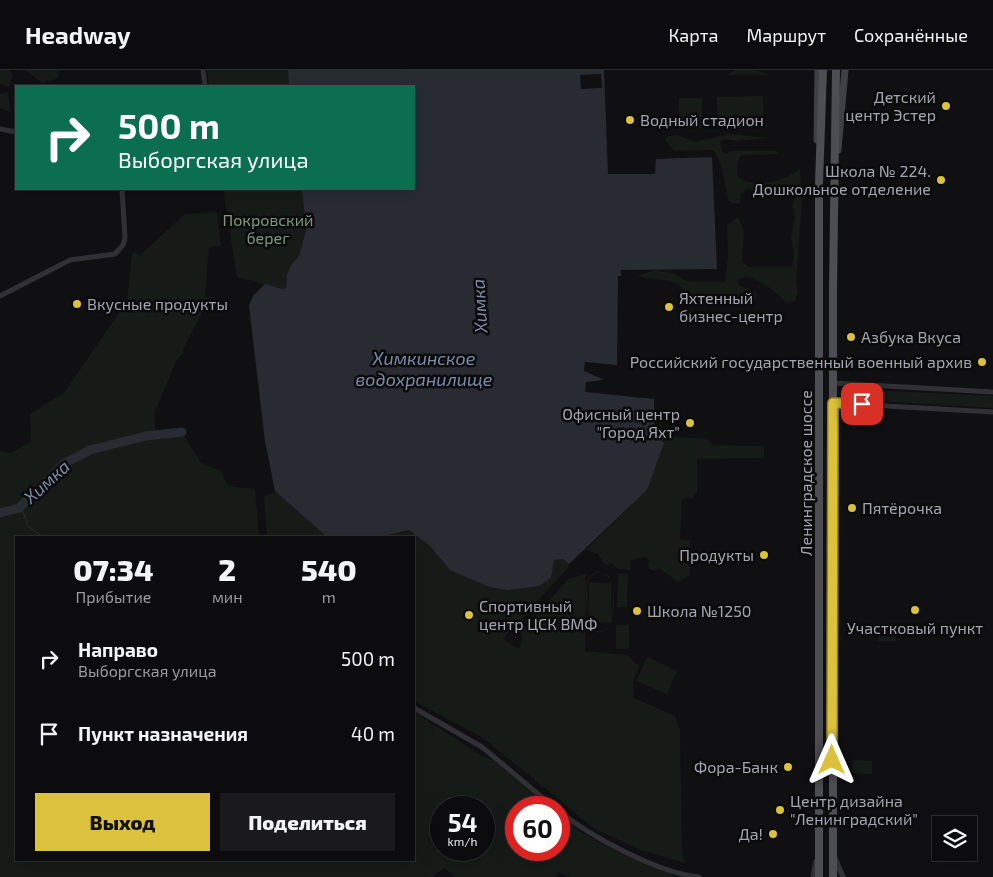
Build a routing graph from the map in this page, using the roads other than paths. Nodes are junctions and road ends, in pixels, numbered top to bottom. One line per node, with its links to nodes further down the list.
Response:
1 (203, 70): 6 (street)
2 (818, 70): 9 (main road)
3 (824, 70): 9 (main road, Ленинградское шоссе)
4 (836, 70): 10 (main road, Ленинградское шоссе)
5 (845, 70): 10 (main road)
6 (205, 85)
7 (0, 129): 8 (street)
8 (15, 132)
9 (819, 183): 20 (main road, Ленинградское шоссе)
10 (834, 185): 13 (main road, Ленинградское шоссе)
11 (122, 190): 12 (street)
12 (0, 296)
13 (833, 383): 14 (street); 15 (main road, Ленинградское шоссе)
14 (993, 392)
15 (833, 403): 16 (street); 21 (main road, Ленинградское шоссе)
16 (993, 412)
17 (415, 709): 18 (street)
18 (540, 796)
19 (570, 820): 22 (street)
20 (819, 846): 23 (street); 24 (main road, Ленинградское шоссе)
21 (832, 852): 25 (main road, Ленинградское шоссе); 26 (street)
22 (699, 877)
23 (813, 877)
24 (819, 877)
25 (833, 877)
26 (843, 877)

